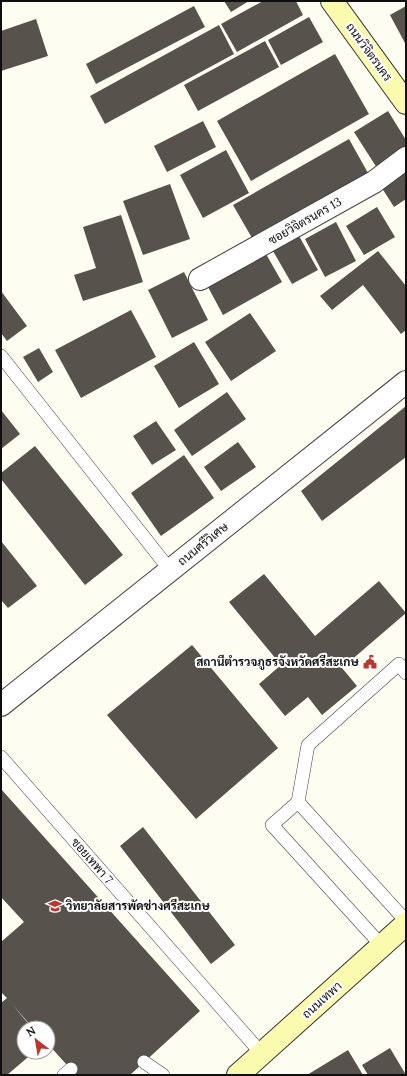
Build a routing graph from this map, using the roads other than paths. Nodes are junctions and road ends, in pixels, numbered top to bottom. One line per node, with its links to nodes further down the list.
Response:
1 (332, 1): 2 (main road, ถนนวิจิตรนคร)
2 (406, 103)
3 (406, 158): 4 (street, ซอยวิจิตรนคร 13)
4 (200, 279)
5 (1, 356): 7 (lane)
6 (406, 382): 7 (street, ถนนศรีวิเศษ)
7 (170, 570): 9 (street, ถนนศรีวิเศษ)
8 (406, 672): 11 (lane)
9 (1, 705)
10 (1, 757): 14 (lane, ซอยเทพา 7)
11 (298, 802): 12 (lane); 13 (lane)
12 (406, 923): 13 (main road, ถนนเทพา)
13 (382, 946): 14 (main road, ถนนเทพา)
14 (262, 1054): 17 (main road, ถนนเทพา)
15 (144, 1062): 16 (lane)
16 (163, 1075)
17 (238, 1075)

